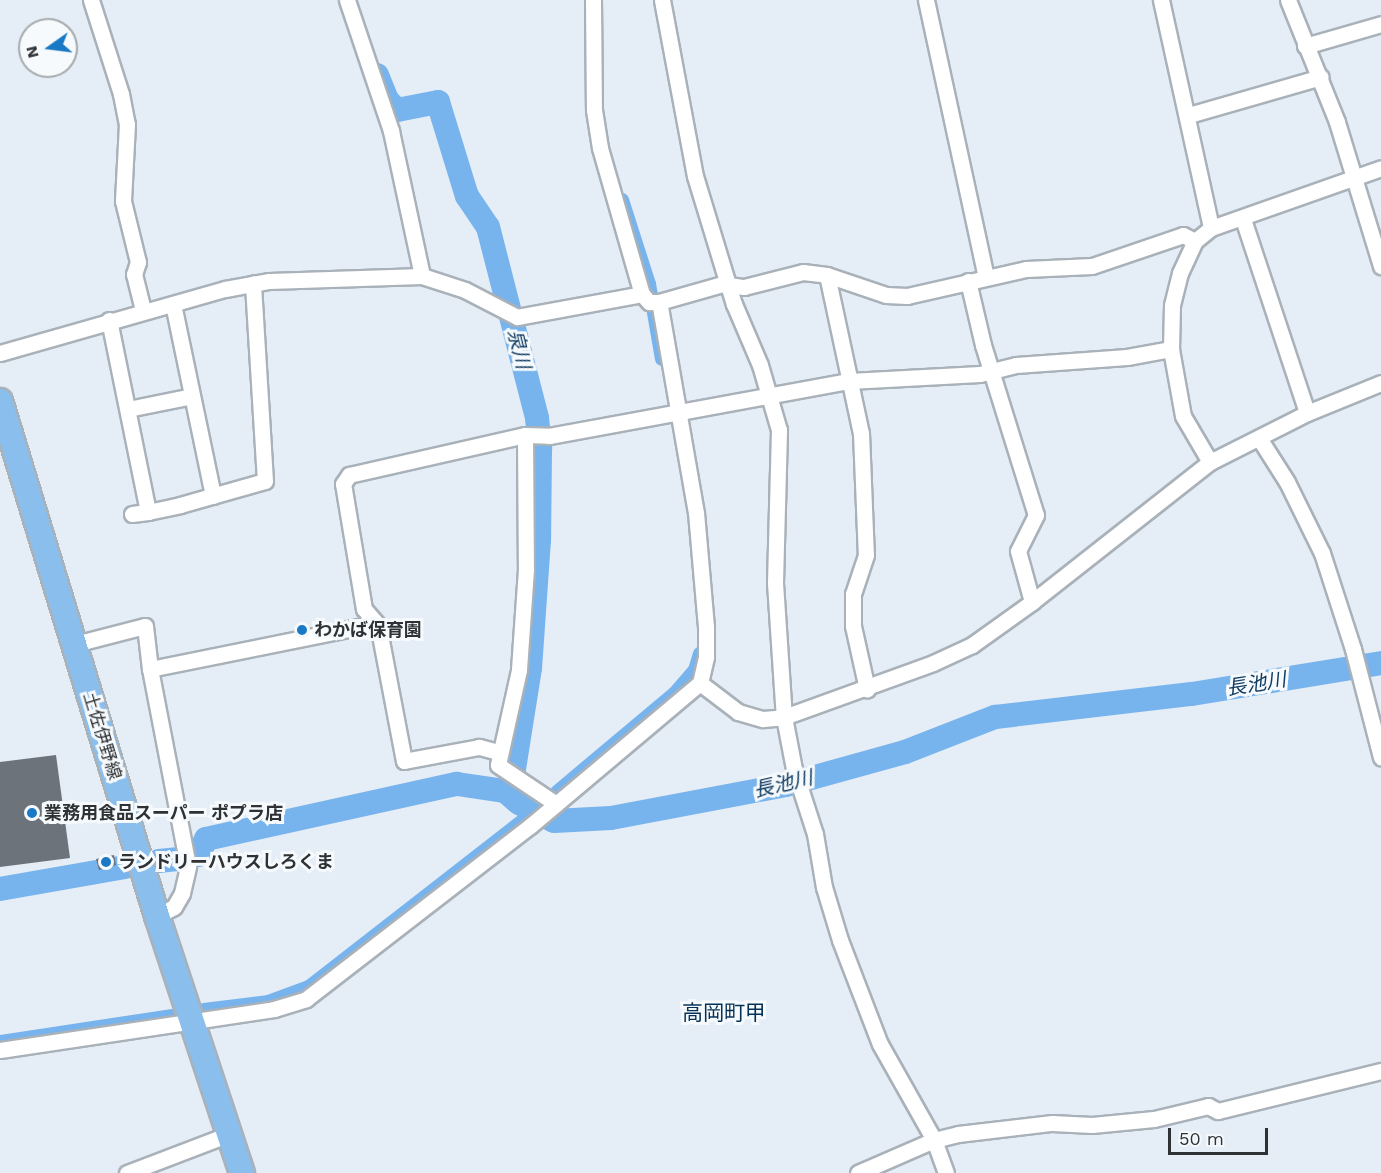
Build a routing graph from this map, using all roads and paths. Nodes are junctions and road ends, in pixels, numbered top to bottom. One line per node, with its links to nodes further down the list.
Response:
1 (91, 0): 26 (street)
2 (347, 0): 19 (street)
3 (593, 0): 24 (street)
4 (662, 0): 23 (street)
5 (926, 0): 20 (street)
6 (1161, 0): 11 (street)
7 (1288, 0): 9 (street)
8 (1381, 24): 9 (street)
9 (1305, 46): 10 (street)
10 (1321, 77): 11 (street); 13 (street)
11 (1189, 115): 15 (street)
12 (1381, 168): 13 (street)
13 (1353, 178): 14 (street); 17 (street)
14 (1243, 219): 15 (street); 38 (street)
15 (1211, 228): 16 (street)
16 (1195, 241): 20 (street); 28 (street)
17 (1381, 266)
18 (827, 275): 21 (street); 23 (street); 31 (street)
19 (422, 276): 22 (street); 24 (street)
20 (986, 277): 21 (street)
21 (968, 281): 30 (street)
22 (253, 283): 25 (street); 42 (street)
23 (730, 285): 24 (street); 34 (street)
24 (651, 300): 37 (street)
25 (173, 304): 26 (street); 33 (street)
26 (143, 311): 27 (street)
27 (109, 320): 29 (street); 36 (street)
28 (1171, 349): 30 (street); 41 (street)
29 (0, 353)
30 (991, 371): 31 (street); 45 (street)
31 (849, 381): 34 (street); 50 (street)
32 (1381, 383): 38 (street)
33 (192, 396): 36 (street); 42 (street)
34 (772, 398): 37 (street); 51 (street)
35 (0, 401): 47 (main road, 土佐伊野線)
36 (128, 409): 43 (street)
37 (674, 413): 39 (street); 49 (street)
38 (1307, 413): 40 (street)
39 (534, 435): 46 (street); 52 (street)
40 (1260, 438): 41 (street); 53 (street)
41 (1210, 462): 45 (street)
42 (213, 496): 43 (street)
43 (148, 512): 44 (street)
44 (132, 514)
45 (1032, 602): 50 (street)
46 (371, 617): 48 (street); 52 (street)
47 (75, 644): 48 (street); 55 (main road, 土佐伊野線)
48 (150, 669): 55 (street)
49 (700, 683): 51 (street); 54 (street)
50 (867, 689): 51 (street)
51 (784, 717): 60 (street)
52 (498, 752): 54 (street)
53 (1381, 757)
54 (553, 807): 56 (street)
55 (157, 916): 56 (main road, 土佐伊野線)
56 (191, 1022): 57 (street); 59 (main road, 土佐伊野線)
57 (0, 1050)
58 (1381, 1071): 60 (street)
59 (229, 1134): 61 (street); 62 (main road, 土佐伊野線)
60 (934, 1140): 63 (street); 64 (street)
61 (127, 1173)
62 (242, 1173)
63 (858, 1173)
64 (946, 1173)

